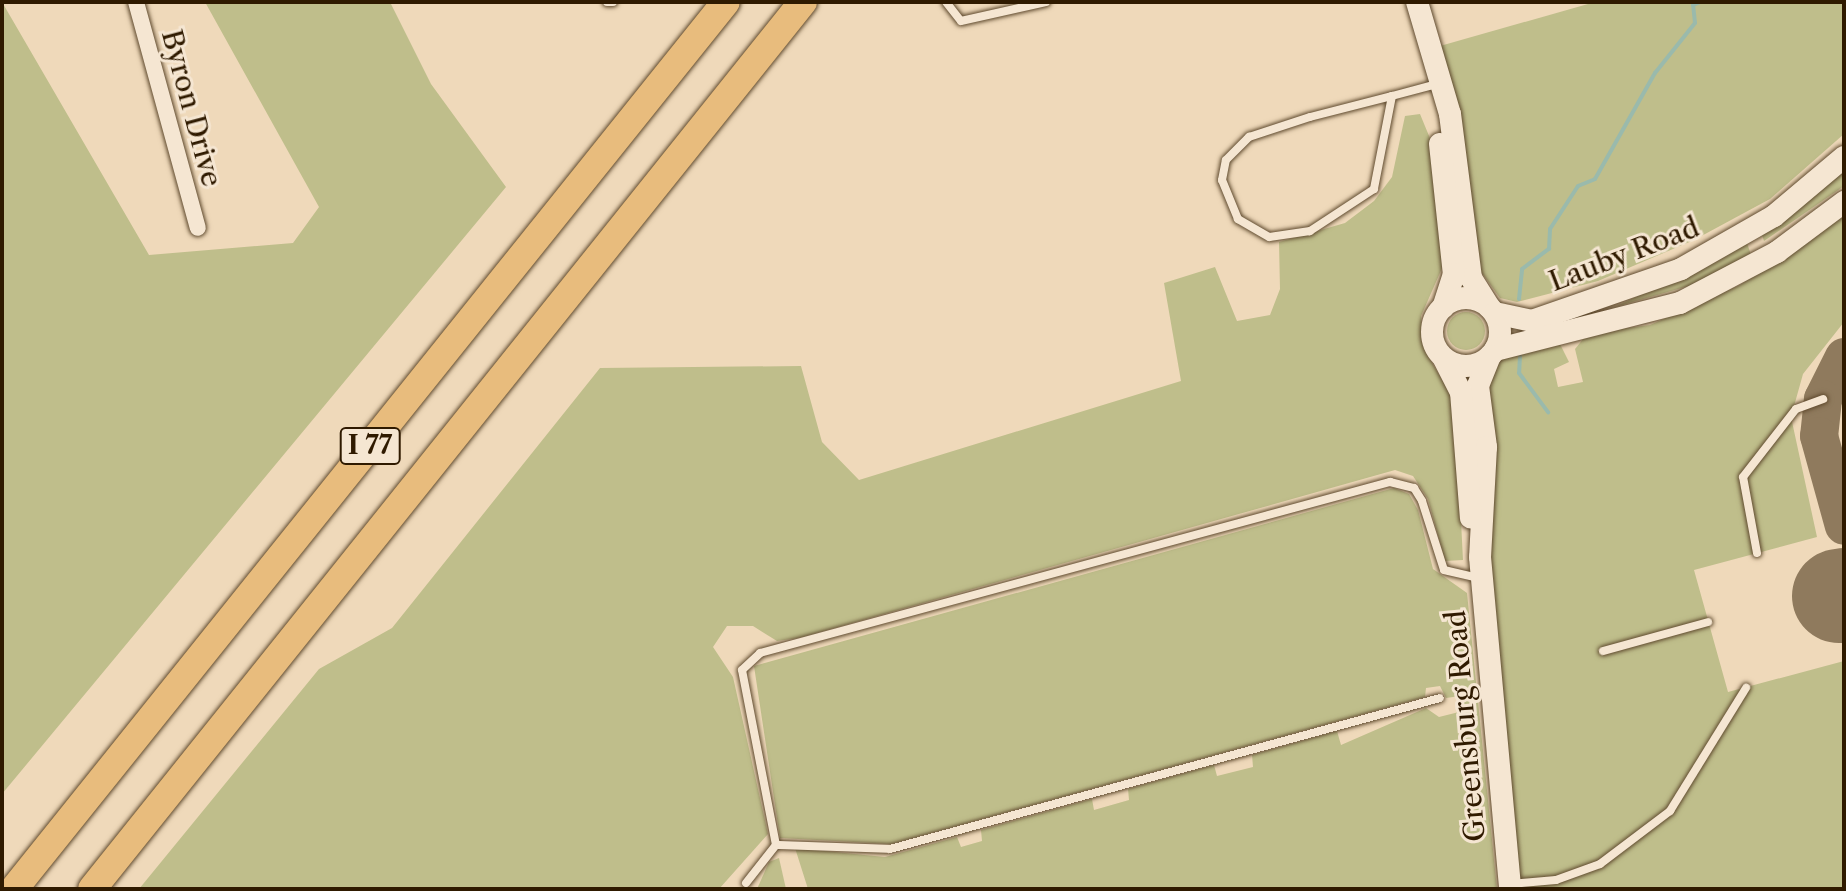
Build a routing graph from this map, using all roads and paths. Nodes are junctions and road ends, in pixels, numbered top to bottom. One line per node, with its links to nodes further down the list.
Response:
1 (136, 2): 13 (street, Byron Drive)
2 (607, 2): 3 (lane)
3 (613, 2)
4 (726, 2): 30 (highway, I 77)
5 (803, 2): 31 (highway, I 77)
6 (946, 2): 7 (lane)
7 (1046, 2)
8 (1417, 2): 9 (main road)
9 (1438, 90): 10 (lane); 16 (main road); 17 (main road)
10 (1392, 96): 10 (lane)
11 (1844, 157): 14 (main road, Lauby Road)
12 (1844, 202): 15 (main road, Lauby Road)
13 (198, 228)
14 (1750, 232): 15 (lane); 17 (main road, Lauby Road)
15 (1765, 260): 18 (main road, Lauby Road)
16 (1443, 307): 17 (main road); 19 (main road)
17 (1492, 310): 18 (main road)
18 (1493, 353): 19 (main road); 22 (main road, Greensburg Road)
19 (1444, 359): 22 (main road, Greensburg Road)
20 (1823, 399): 21 (lane)
21 (1757, 553)
22 (1481, 567): 27 (lane); 29 (main road, Greensburg Road)
23 (1708, 622): 24 (lane)
24 (1603, 651)
25 (1746, 688): 29 (lane)
26 (1440, 698): 27 (lane)
27 (776, 845): 28 (lane)
28 (746, 883)
29 (1509, 886)
30 (14, 889)
31 (92, 889)

